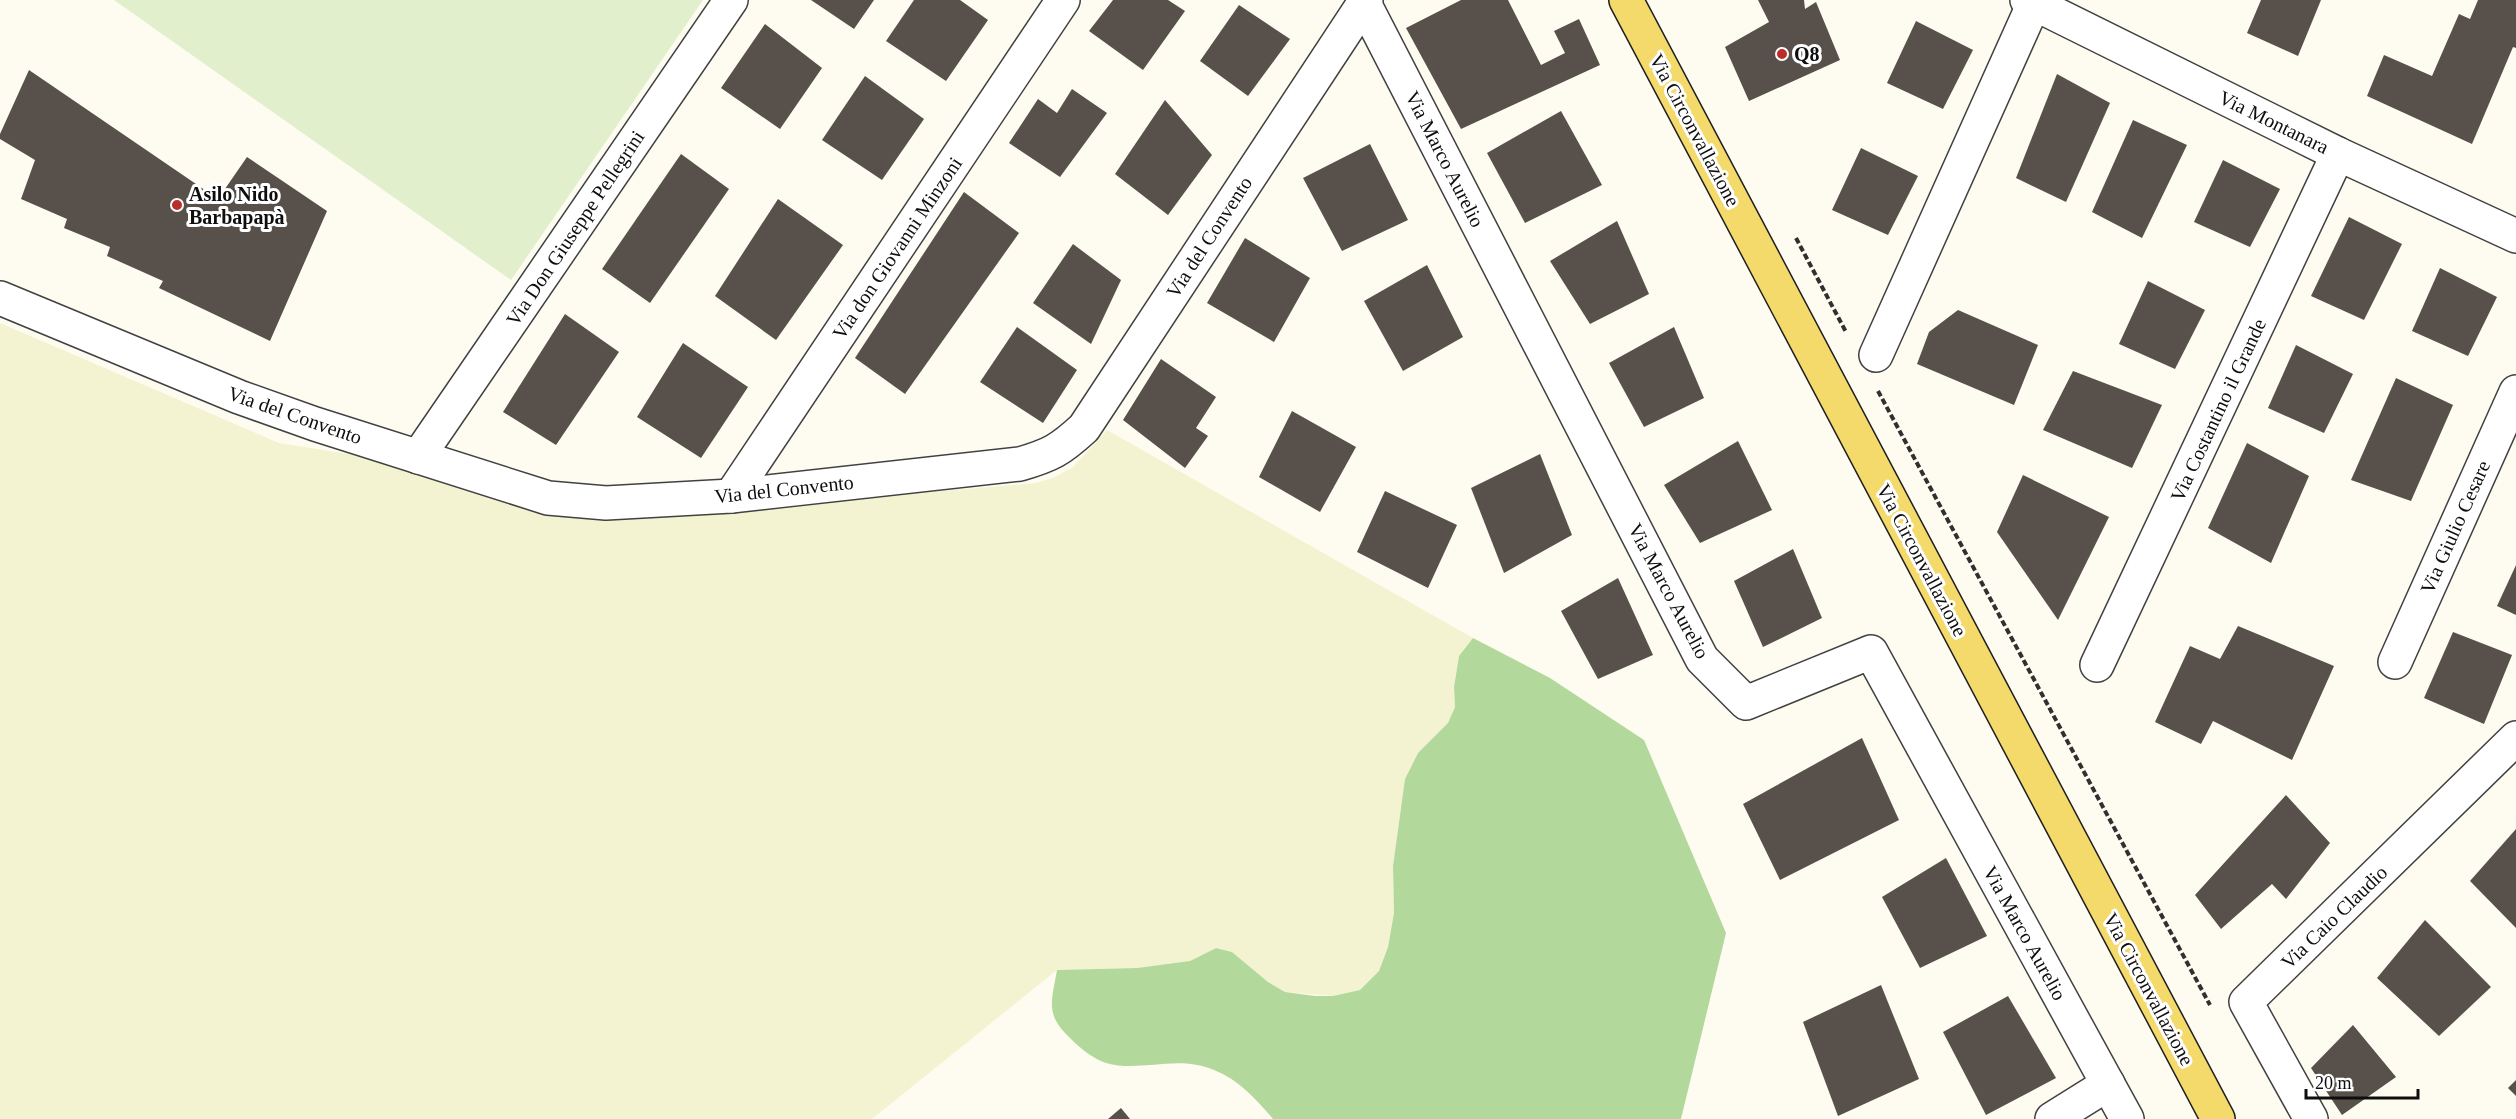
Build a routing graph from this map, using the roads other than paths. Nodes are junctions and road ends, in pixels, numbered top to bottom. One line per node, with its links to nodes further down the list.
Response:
1 (731, 0): 11 (street, Via Don Giuseppe Pellegrini)
2 (1063, 0): 12 (street, Via don Giovanni Minzoni)
3 (1626, 0): 19 (main road, Via Circonvallazione)
4 (1365, 1): 12 (street, Via del Convento); 16 (street, Via Marco Aurelio)
5 (2030, 2): 6 (street, Via Montanara); 9 (street, Via Montanara)
6 (2338, 154): 7 (street, Via Montanara); 14 (street, Via Costantino il Grande)
7 (2516, 236)
8 (0, 298): 11 (street, Via del Convento)
9 (1863, 346)
10 (2516, 392): 13 (street, Via Giulio Cesare)
11 (418, 457): 12 (street, Via del Convento)
12 (731, 496)
13 (2395, 662)
14 (2097, 665)
15 (2516, 738): 20 (street, Via Caio Claudio)
16 (2108, 1084): 17 (street); 18 (street, Via Marco Aurelio)
17 (2052, 1119)
18 (2127, 1119)
19 (2218, 1119)
20 (2311, 1119)

